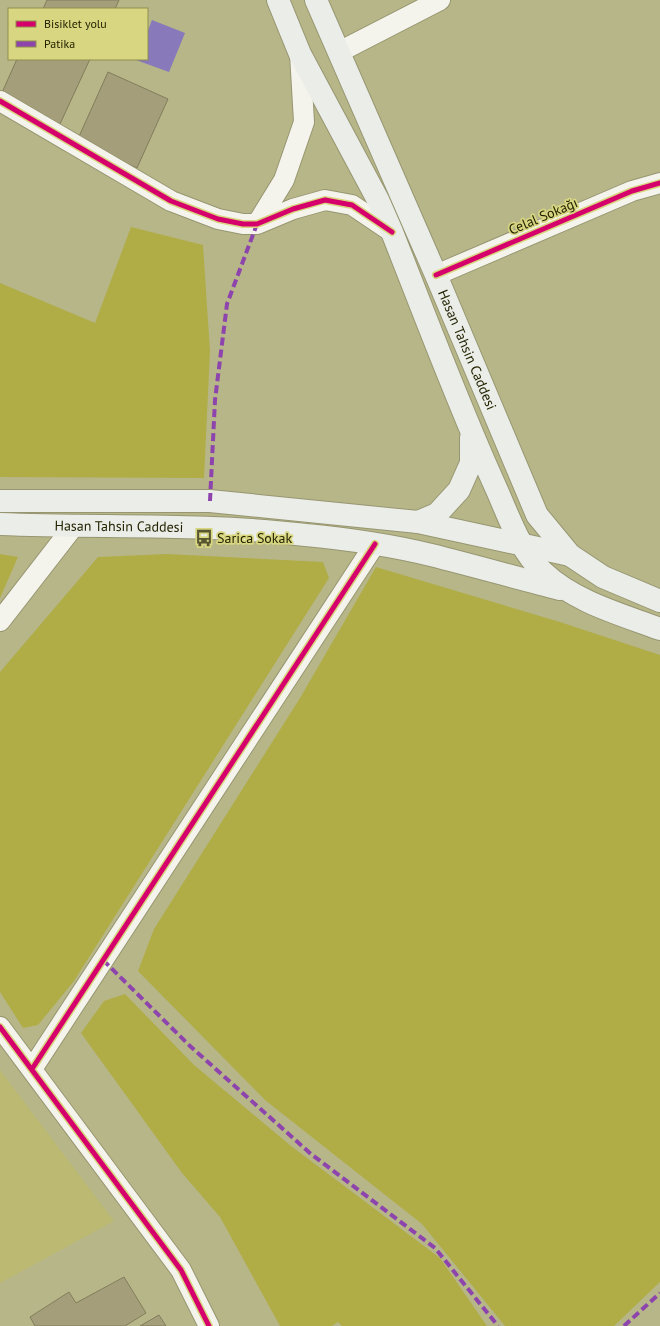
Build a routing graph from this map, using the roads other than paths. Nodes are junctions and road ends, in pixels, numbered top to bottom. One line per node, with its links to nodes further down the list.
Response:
1 (278, 0): 5 (main road, Hasan Tahsin Caddesi)
2 (316, 0): 4 (main road, Hasan Tahsin Caddesi)
3 (440, 0): 4 (street)
4 (339, 52): 10 (main road, Hasan Tahsin Caddesi)
5 (300, 54): 8 (street); 9 (main road, Hasan Tahsin Caddesi)
6 (0, 101): 8 (street)
7 (659, 185): 10 (street, Celal Sokağı)
8 (257, 224): 9 (street)
9 (392, 232): 11 (main road, Hasan Tahsin Caddesi)
10 (436, 275): 14 (main road, Hasan Tahsin Caddesi)
11 (471, 433): 15 (main road); 19 (main road, Hasan Tahsin Caddesi)
12 (6, 501): 13 (main road)
13 (101, 501): 15 (main road); 17 (main road)
14 (533, 504): 19 (main road); 20 (main road, Hasan Tahsin Caddesi)
15 (418, 522): 19 (main road)
16 (0, 524): 17 (main road, Hasan Tahsin Caddesi)
17 (73, 527): 18 (main road, Hasan Tahsin Caddesi); 24 (street)
18 (375, 544): 21 (main road, Hasan Tahsin Caddesi); 27 (street)
19 (522, 546): 20 (main road); 21 (main road); 22 (main road, Hasan Tahsin Caddesi)
20 (570, 555): 23 (main road, Hasan Tahsin Caddesi)
21 (476, 567): 22 (main road, Hasan Tahsin Caddesi)
22 (568, 590): 25 (main road, Hasan Tahsin Caddesi)
23 (660, 601)
24 (0, 621)
25 (660, 629)
26 (0, 1027): 27 (street)
27 (32, 1069): 28 (street)
28 (209, 1326)

